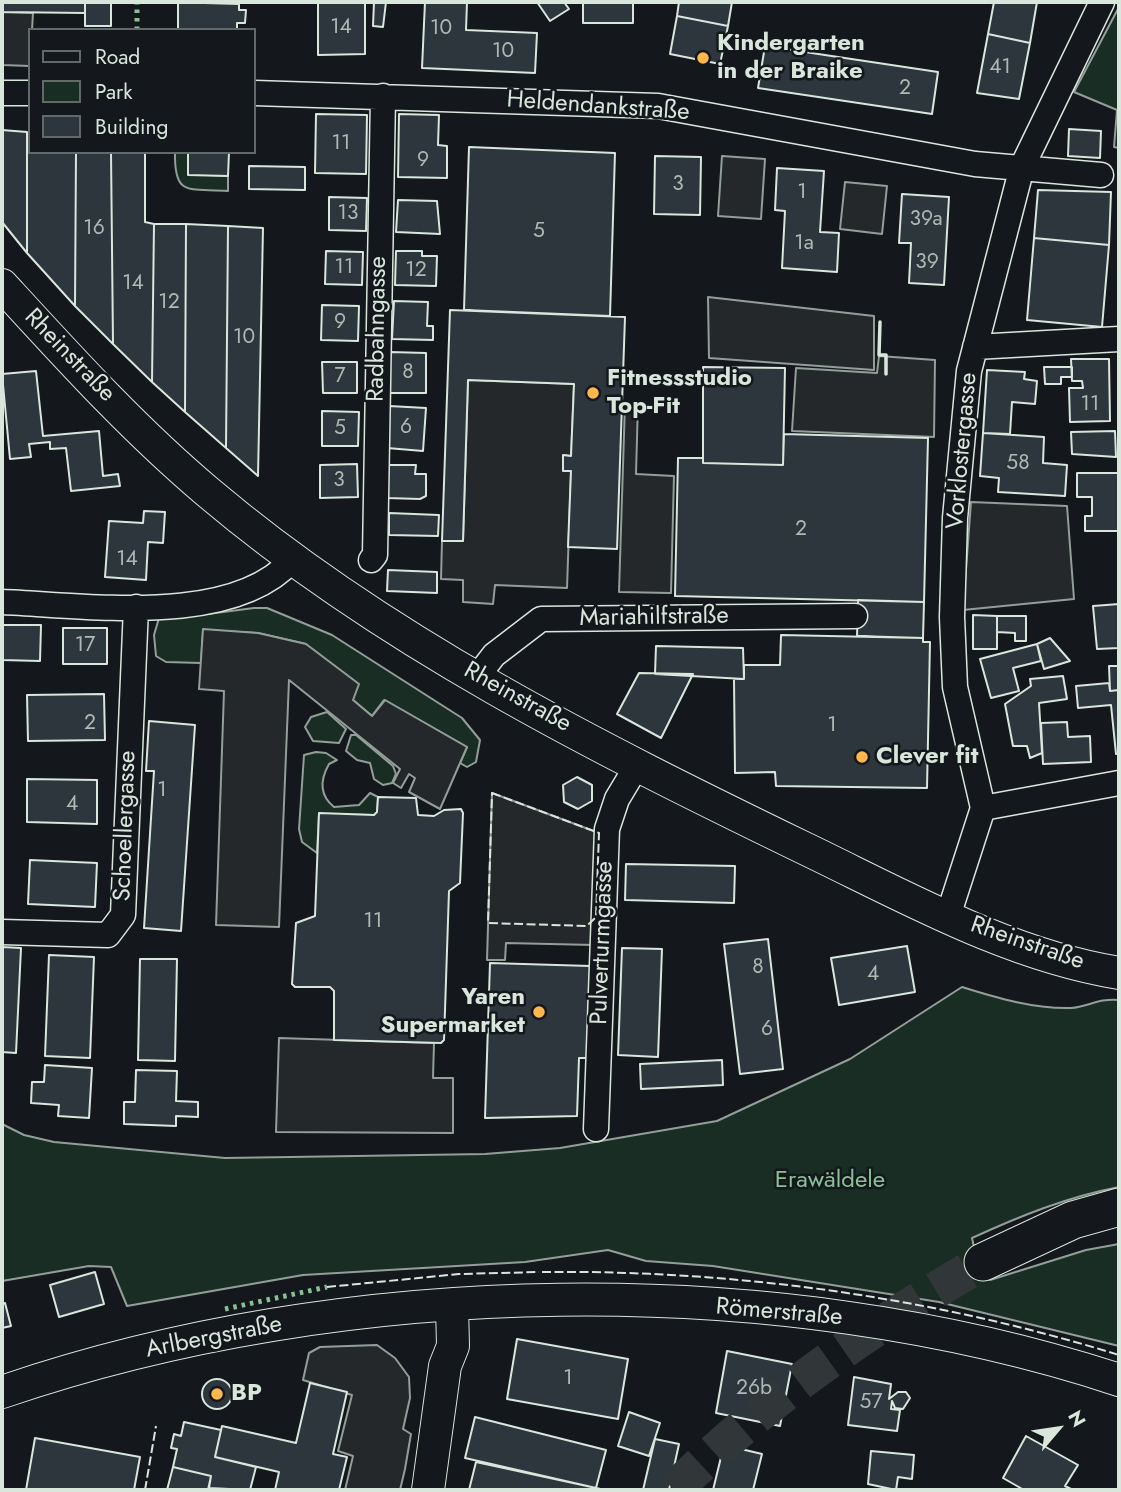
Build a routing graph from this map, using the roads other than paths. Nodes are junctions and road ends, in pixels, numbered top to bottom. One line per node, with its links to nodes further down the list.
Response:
1 (1102, 2): 6 (street, Vorklostergasse)
2 (2, 93): 3 (street)
3 (28, 93)
4 (256, 93): 5 (street, Heldendankstraße)
5 (383, 96): 6 (street, Heldendankstraße); 12 (street, Radbahngasse)
6 (1022, 167): 7 (street, Heldendankstraße); 10 (street, Vorklostergasse)
7 (1101, 175)
8 (2, 285): 11 (main road, Rheinstraße)
9 (1119, 339): 10 (street)
10 (975, 347): 19 (street, Vorklostergasse)
11 (293, 559): 14 (street); 16 (main road, Rheinstraße)
12 (371, 560)
13 (2, 603): 14 (street)
14 (136, 607): 21 (street, Schoellergasse)
15 (855, 615): 16 (street, Mariahilfstraße)
16 (477, 677): 17 (main road, Rheinstraße)
17 (638, 764): 20 (main road, Rheinstraße); 23 (street, Pulverturmgasse)
18 (1119, 783): 19 (street)
19 (983, 807): 20 (street)
20 (948, 916): 22 (main road, Rheinstraße)
21 (2, 932)
22 (1119, 973)
23 (596, 1129)
24 (1119, 1207): 25 (highway)
25 (983, 1262)
26 (442, 1307): 27 (main road, Römerstraße); 28 (main road, Arlbergstraße); 29 (main road)
27 (1119, 1380)
28 (2, 1392)
29 (428, 1490)

